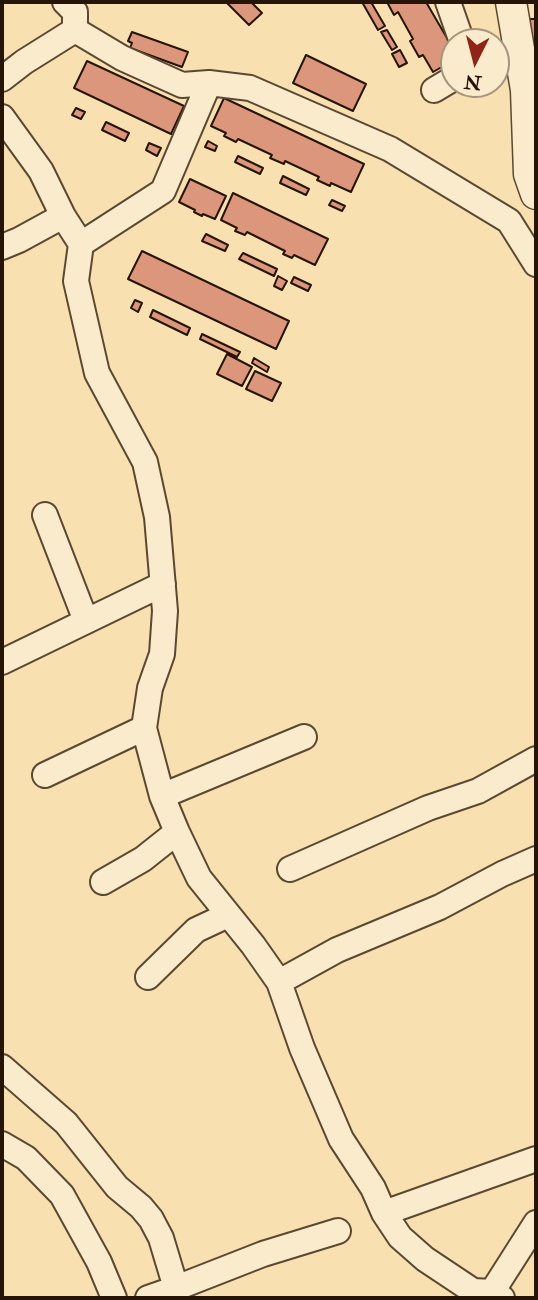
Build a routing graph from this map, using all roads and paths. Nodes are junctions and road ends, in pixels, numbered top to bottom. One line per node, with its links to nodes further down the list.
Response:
1 (65, 2): 5 (street)
2 (448, 2): 4 (street)
3 (511, 2): 9 (street)
4 (457, 28)
5 (75, 30): 6 (street); 7 (street)
6 (2, 79)
7 (209, 83): 11 (street); 13 (street)
8 (2, 117): 10 (street)
9 (536, 194)
10 (63, 216): 11 (street); 12 (street)
11 (81, 244): 15 (street)
12 (2, 247)
13 (536, 264)
14 (45, 515): 16 (street)
15 (163, 584): 16 (street); 18 (street)
16 (86, 621): 17 (street)
17 (2, 662)
18 (144, 728): 21 (street); 22 (street)
19 (304, 737): 22 (street)
20 (536, 759): 25 (street)
21 (46, 775)
22 (162, 796): 23 (street)
23 (177, 832): 26 (street); 27 (street)
24 (536, 859): 29 (street)
25 (289, 869)
26 (103, 882)
27 (228, 915): 28 (street); 29 (street)
28 (148, 977)
29 (279, 982): 33 (street)
30 (2, 1067): 36 (street)
31 (2, 1144): 38 (street)
32 (536, 1159): 33 (street)
33 (384, 1213): 37 (street)
34 (536, 1223): 37 (street)
35 (338, 1231): 36 (street)
36 (167, 1294)
37 (484, 1295)
38 (114, 1298)

